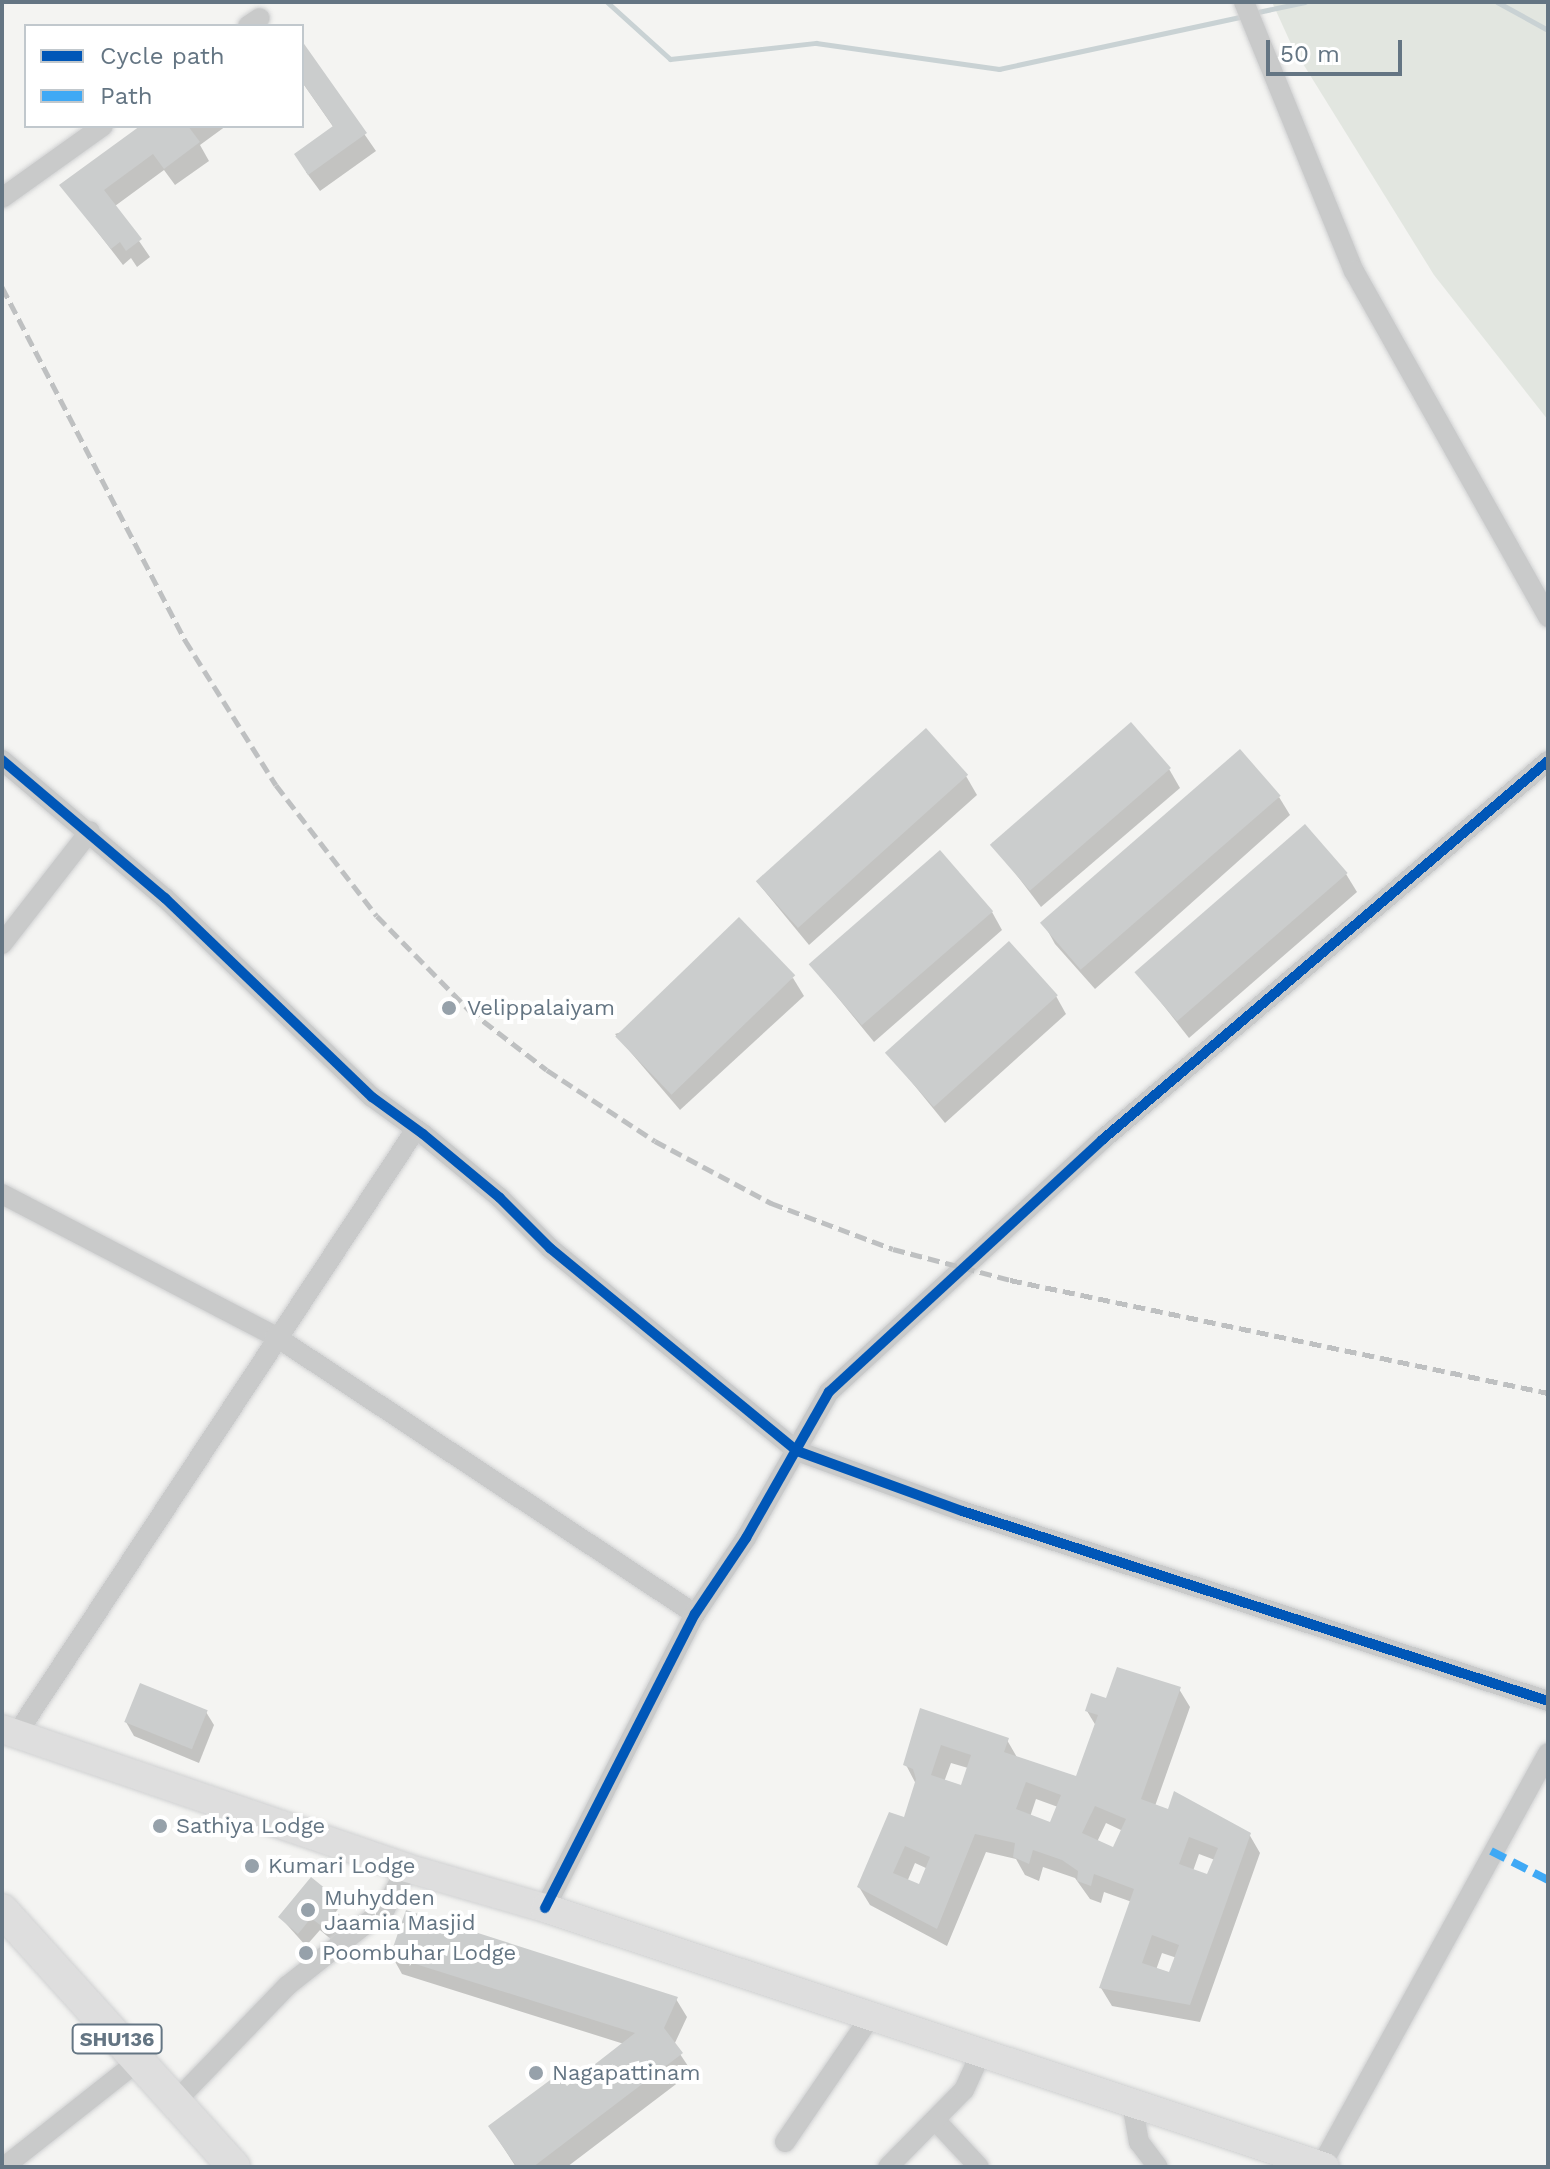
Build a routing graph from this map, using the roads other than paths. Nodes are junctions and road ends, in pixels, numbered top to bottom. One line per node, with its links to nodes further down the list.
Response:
1 (1245, 5): 4 (street)
2 (100, 128): 3 (street)
3 (2, 198)
4 (1548, 617)
5 (2, 760): 7 (street)
6 (1548, 761): 12 (street)
7 (90, 831): 8 (street); 9 (street)
8 (2, 944)
9 (416, 1129): 11 (street); 12 (street)
10 (2, 1194): 11 (street)
11 (275, 1336): 13 (street); 15 (street)
12 (797, 1451): 13 (street); 14 (street)
13 (695, 1614): 18 (street)
14 (1548, 1701)
15 (9, 1732): 17 (main road)
16 (1548, 1753): 27 (street)
17 (407, 1868): 18 (main road); 23 (street)
18 (545, 1908): 20 (main road)
19 (7, 1925): 22 (main road, SHU136)
20 (871, 2016): 21 (main road); 26 (street)
21 (981, 2053): 24 (main road); 25 (street)
22 (137, 2062): 23 (main road, SHU136); 28 (street)
23 (176, 2101): 29 (main road, SHU136)
24 (1132, 2103): 27 (main road); 32 (street)
25 (935, 2120): 30 (street); 31 (street)
26 (785, 2142)
27 (1323, 2166)
28 (4, 2167)
29 (234, 2167)
30 (888, 2167)
31 (979, 2167)
32 (1158, 2167)

